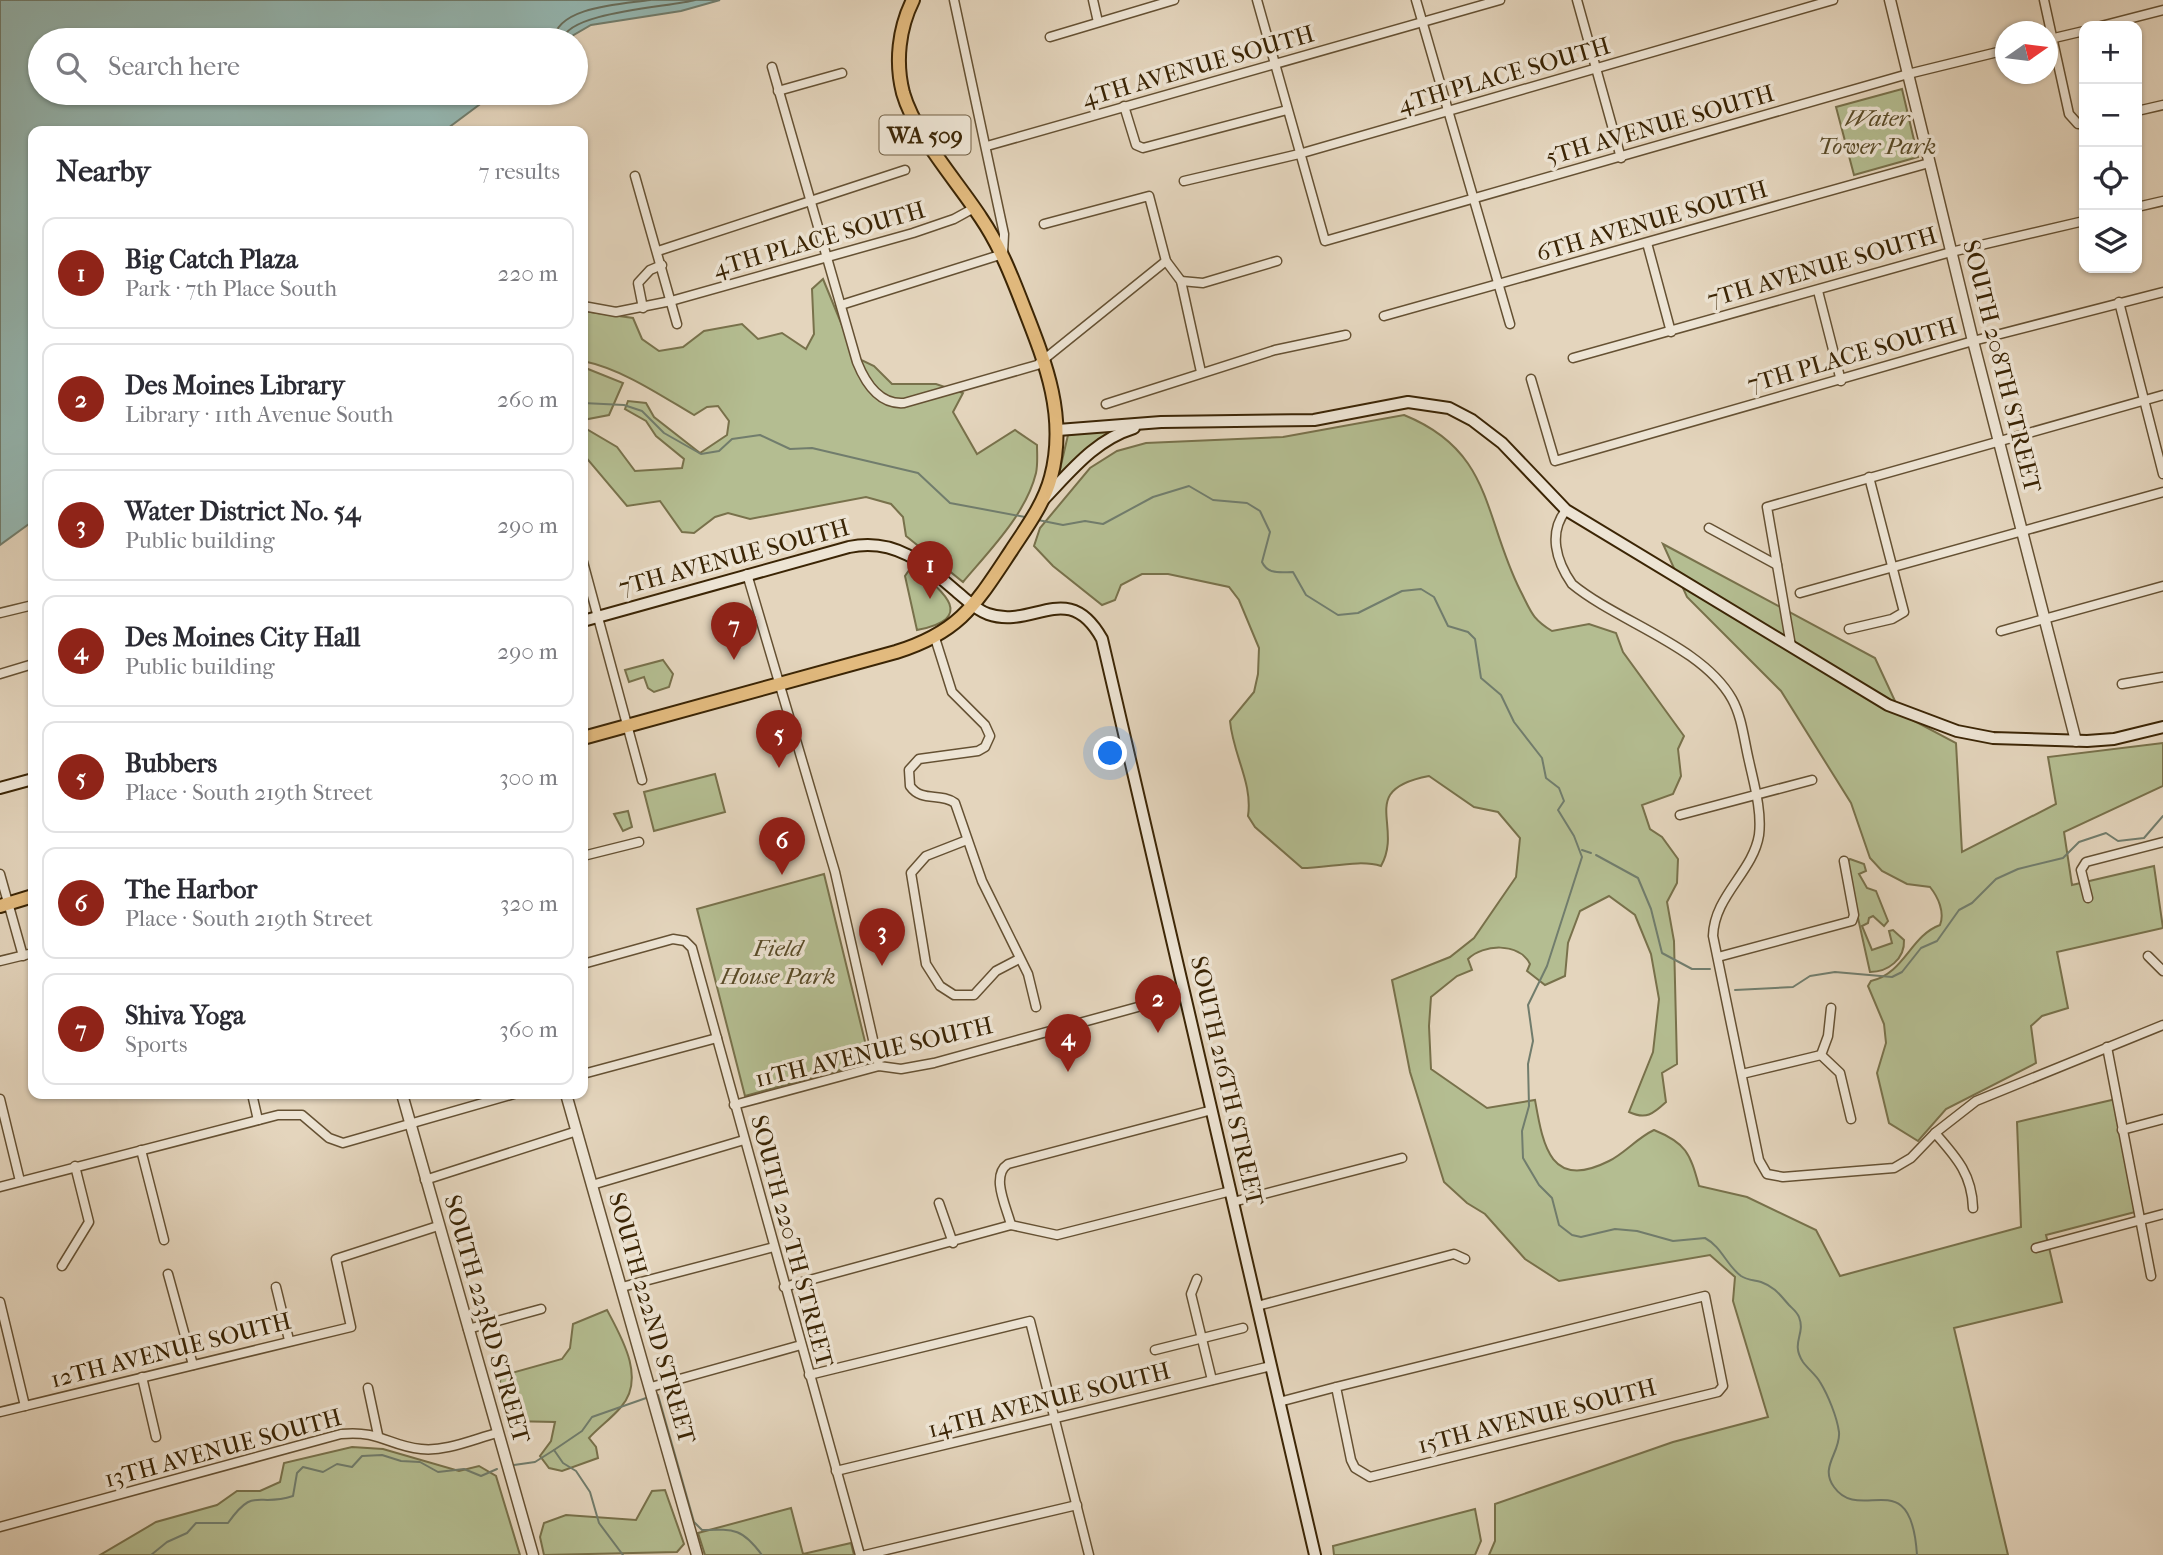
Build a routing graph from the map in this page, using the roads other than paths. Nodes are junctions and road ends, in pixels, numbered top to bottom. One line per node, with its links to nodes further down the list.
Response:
1 (913, 0): 45 (main road, WA 509)
2 (954, 0): 34 (street)
3 (1093, 0): 15 (street)
4 (1174, 0): 15 (street)
5 (1257, 0): 21 (street)
6 (1416, 0): 16 (street)
7 (1500, 0): 16 (street, 4TH AVENUE SOUTH)
8 (1577, 0): 23 (street)
9 (1833, 0): 23 (street, 4TH PLACE SOUTH)
10 (1890, 0): 26 (street, SOUTH 208TH STREET)
11 (2044, 0): 13 (street)
12 (2163, 10): 14 (street)
13 (2047, 21)
14 (2120, 21)
15 (1098, 22): 18 (street)
16 (1423, 22): 21 (street, 4TH AVENUE SOUTH); 32 (street)
17 (2079, 32): 19 (street)
18 (1050, 37)
19 (2058, 37)
20 (1995, 53): 26 (street, 5TH AVENUE SOUTH)
21 (1275, 64): 29 (street, 4TH AVENUE SOUTH); 30 (street)
22 (772, 67): 27 (street)
23 (1595, 68): 32 (street, 4TH PLACE SOUTH); 36 (street)
24 (2058, 71): 33 (street)
25 (842, 73): 27 (street)
26 (1908, 74): 36 (street, 5TH AVENUE SOUTH); 37 (street, SOUTH 208TH STREET)
27 (778, 91): 42 (street)
28 (2163, 105): 31 (street)
29 (1124, 106): 30 (street); 34 (street, 4TH AVENUE SOUTH)
30 (1287, 110): 35 (street)
31 (2142, 110)
32 (1448, 111): 35 (street, 4TH PLACE SOUTH); 41 (street)
33 (2079, 124)
34 (987, 146): 51 (street)
35 (1299, 154): 40 (street, 4TH PLACE SOUTH); 41 (street, 5TH AVENUE SOUTH)
36 (1621, 158): 41 (street, 5TH AVENUE SOUTH)
37 (1929, 163): 48 (street, 6TH AVENUE SOUTH); 50 (street, SOUTH 208TH STREET)
38 (905, 170): 42 (street)
39 (635, 176): 49 (street)
40 (1184, 181)
41 (1472, 198): 57 (street)
42 (810, 200): 49 (street); 52 (street)
43 (2163, 201): 44 (street)
44 (2142, 206)
45 (974, 208): 51 (main road, WA 509); 52 (street, 4TH PLACE SOUTH)
46 (2079, 221): 50 (street, 7TH AVENUE SOUTH)
47 (1044, 224): 53 (street)
48 (1647, 243): 57 (street, 6TH AVENUE SOUTH); 68 (street)
49 (659, 251): 55 (street)
50 (1951, 252): 58 (street, 7TH AVENUE SOUTH); 70 (street, SOUTH 208TH STREET)
51 (1003, 254): 62 (street); 72 (main road, WA 509)
52 (827, 258): 60 (street, 4TH PLACE SOUTH); 62 (street)
53 (1166, 261): 56 (street); 72 (street)
54 (1277, 261): 56 (street)
55 (662, 265): 60 (street); 64 (street)
56 (1181, 281): 73 (street)
57 (1498, 285): 65 (street, 6TH AVENUE SOUTH); 67 (street)
58 (1818, 291): 68 (street, 7TH AVENUE SOUTH); 75 (street)
59 (2163, 292): 61 (street, 7TH PLACE SOUTH)
60 (671, 301): 64 (street, 4TH PLACE SOUTH); 66 (street)
61 (2119, 302): 70 (street, 7TH PLACE SOUTH); 77 (street)
62 (841, 305): 72 (street)
63 (588, 307): 64 (street, 4TH PLACE SOUTH)
64 (643, 308)
65 (1384, 316)
66 (677, 324)
67 (1510, 324)
68 (1671, 332): 71 (street, 7TH AVENUE SOUTH)
69 (1346, 335): 73 (street)
70 (1973, 341): 75 (street, 7TH PLACE SOUTH); 81 (street, SOUTH 208TH STREET)
71 (1573, 358)
72 (1044, 359): 80 (main road, WA 509)
73 (1201, 372): 78 (street)
74 (1531, 379): 75 (street, 7TH PLACE SOUTH)
75 (1841, 381)
76 (2163, 395): 77 (street)
77 (2146, 400): 81 (street); 82 (street)
78 (1105, 404)
79 (1160, 422): 80 (main road); 85 (main road); 86 (main road)
80 (1058, 430): 85 (main road, WA 509)
81 (1998, 439): 83 (street); 88 (street, SOUTH 208TH STREET)
82 (2163, 474)
83 (1869, 477): 89 (street); 90 (street)
84 (2163, 492): 88 (street)
85 (1042, 501): 96 (main road, WA 509)
86 (1566, 510): 104 (main road); 118 (street)
87 (1709, 528): 89 (street)
88 (2023, 531): 90 (street); 100 (street, SOUTH 208TH STREET)
89 (1777, 565): 104 (street)
90 (1891, 566): 94 (street); 101 (street)
91 (747, 574): 96 (main road, 7TH AVENUE SOUTH); 98 (main road, 7TH AVENUE SOUTH); 108 (street)
92 (588, 579): 98 (street)
93 (2163, 586): 100 (street)
94 (1800, 593)
95 (28, 606): 97 (street)
96 (973, 606): 103 (main road, WA 509); 137 (main road, SOUTH 216TH STREET)
97 (0, 613)
98 (599, 616): 99 (main road, 7TH AVENUE SOUTH); 110 (street)
99 (588, 619)
100 (2046, 619): 102 (street); 113 (street, SOUTH 208TH STREET)
101 (1849, 628)
102 (2001, 631)
103 (935, 638): 108 (main road, WA 509); 120 (street)
104 (1791, 646): 113 (main road)
105 (28, 666): 106 (street)
106 (0, 674)
107 (2163, 677): 109 (street)
108 (777, 682): 110 (main road, WA 509); 144 (street)
109 (2122, 684)
110 (628, 725): 112 (main road, WA 509); 115 (street)
111 (2163, 727): 113 (main road)
112 (588, 737)
113 (2077, 741)
114 (28, 780): 117 (main road)
115 (642, 780)
116 (1812, 780): 118 (street)
117 (0, 788)
118 (1756, 793): 119 (street); 132 (street)
119 (1680, 815)
120 (967, 840): 133 (street); 133 (street)
121 (639, 842): 123 (street)
122 (2163, 842): 127 (street)
123 (588, 855)
124 (1844, 861): 132 (street)
125 (0, 874): 128 (street)
126 (28, 898): 128 (main road)
127 (2088, 898)
128 (4, 905): 130 (street)
129 (28, 954): 130 (street)
130 (23, 956): 134 (street)
131 (2148, 956): 136 (street)
132 (1718, 957): 146 (street)
133 (1019, 959): 138 (street)
134 (0, 961)
135 (588, 963): 141 (street, SOUTH 220TH STREET)
136 (2163, 971)
137 (1185, 994): 144 (street, 11TH AVENUE SOUTH); 153 (main road, SOUTH 216TH STREET)
138 (1036, 1007)
139 (1830, 1008): 143 (street)
140 (2163, 1025): 142 (street)
141 (717, 1038): 145 (street); 152 (street, SOUTH 220TH STREET)
142 (2107, 1047): 158 (street); 160 (street)
143 (1821, 1055): 146 (street); 154 (street)
144 (879, 1066): 152 (street, 11TH AVENUE SOUTH)
145 (588, 1073)
146 (1742, 1074): 160 (street)
147 (0, 1099): 166 (street)
148 (253, 1099): 156 (street)
149 (403, 1099): 157 (street, SOUTH 223RD STREET)
150 (497, 1099): 157 (street)
151 (567, 1099): 159 (street, SOUTH 222ND STREET)
152 (734, 1105): 161 (street, SOUTH 220TH STREET)
153 (1212, 1110): 169 (main road, SOUTH 216TH STREET); 174 (street)
154 (1851, 1119)
155 (2163, 1119): 158 (street)
156 (258, 1120): 157 (street); 162 (street)
157 (410, 1125): 165 (street, SOUTH 223RD STREET)
158 (2122, 1130): 173 (street)
159 (577, 1131): 165 (street); 167 (street, SOUTH 222ND STREET)
160 (1935, 1133): 171 (street)
161 (744, 1140): 167 (street); 178 (street, SOUTH 220TH STREET)
162 (141, 1150): 164 (street); 176 (street)
163 (1402, 1158): 169 (street)
164 (75, 1166): 166 (street); 181 (street)
165 (425, 1180): 175 (street, SOUTH 223RD STREET)
166 (20, 1181): 168 (street)
167 (592, 1185): 186 (street, SOUTH 222ND STREET)
168 (0, 1187)
169 (1232, 1197): 174 (street); 189 (main road, SOUTH 216TH STREET)
170 (939, 1203): 177 (street)
171 (1973, 1208)
172 (2163, 1214): 173 (street)
173 (2141, 1220): 179 (street); 183 (street)
174 (1011, 1225): 177 (street)
175 (438, 1226): 192 (street, SOUTH 223RD STREET); 194 (street, 12TH AVENUE SOUTH)
176 (164, 1240)
177 (953, 1242): 187 (street)
178 (774, 1247): 186 (street); 187 (street, SOUTH 220TH STREET)
179 (2036, 1248)
180 (1465, 1258): 189 (street)
181 (62, 1266)
182 (168, 1274): 197 (street)
183 (2151, 1276)
184 (1197, 1279): 193 (street)
185 (276, 1287): 194 (street)
186 (622, 1287): 202 (street, SOUTH 222ND STREET)
187 (785, 1287): 195 (street, SOUTH 220TH STREET)
188 (0, 1302): 206 (street)
189 (1258, 1306): 198 (main road, SOUTH 216TH STREET)
190 (541, 1309): 192 (street)
191 (1242, 1328): 193 (street)
192 (468, 1329): 209 (street, SOUTH 223RD STREET)
193 (1201, 1338): 196 (street); 201 (street)
194 (289, 1340): 197 (street, 12TH AVENUE SOUTH)
195 (801, 1345): 199 (street, SOUTH 220TH STREET); 202 (street)
196 (1155, 1350)
197 (193, 1365): 200 (street, 12TH AVENUE SOUTH)
198 (1271, 1366): 201 (street, 14TH AVENUE SOUTH); 205 (main road, SOUTH 216TH STREET)
199 (809, 1374): 208 (street); 212 (street, SOUTH 220TH STREET)
200 (142, 1377): 206 (street, 12TH AVENUE SOUTH); 211 (street)
201 (1212, 1380): 208 (street, 14TH AVENUE SOUTH)
202 (651, 1387): 216 (street, SOUTH 222ND STREET)
203 (1336, 1387): 203 (street, 15TH AVENUE SOUTH); 205 (street)
204 (368, 1388): 210 (street)
205 (1279, 1402): 219 (main road, SOUTH 216TH STREET)
206 (25, 1406): 207 (street, 12TH AVENUE SOUTH)
207 (0, 1412)
208 (1056, 1418): 212 (street, 14TH AVENUE SOUTH); 213 (street)
209 (497, 1433): 210 (street, 13TH AVENUE SOUTH); 215 (street, SOUTH 223RD STREET)
210 (377, 1435): 214 (street, 13TH AVENUE SOUTH)
211 (156, 1437)
212 (836, 1471): 217 (street, SOUTH 220TH STREET)
213 (1077, 1505): 217 (street); 218 (street)
214 (0, 1527)
215 (533, 1555)
216 (696, 1555)
217 (862, 1555)
218 (1089, 1555)
219 (1315, 1555)

